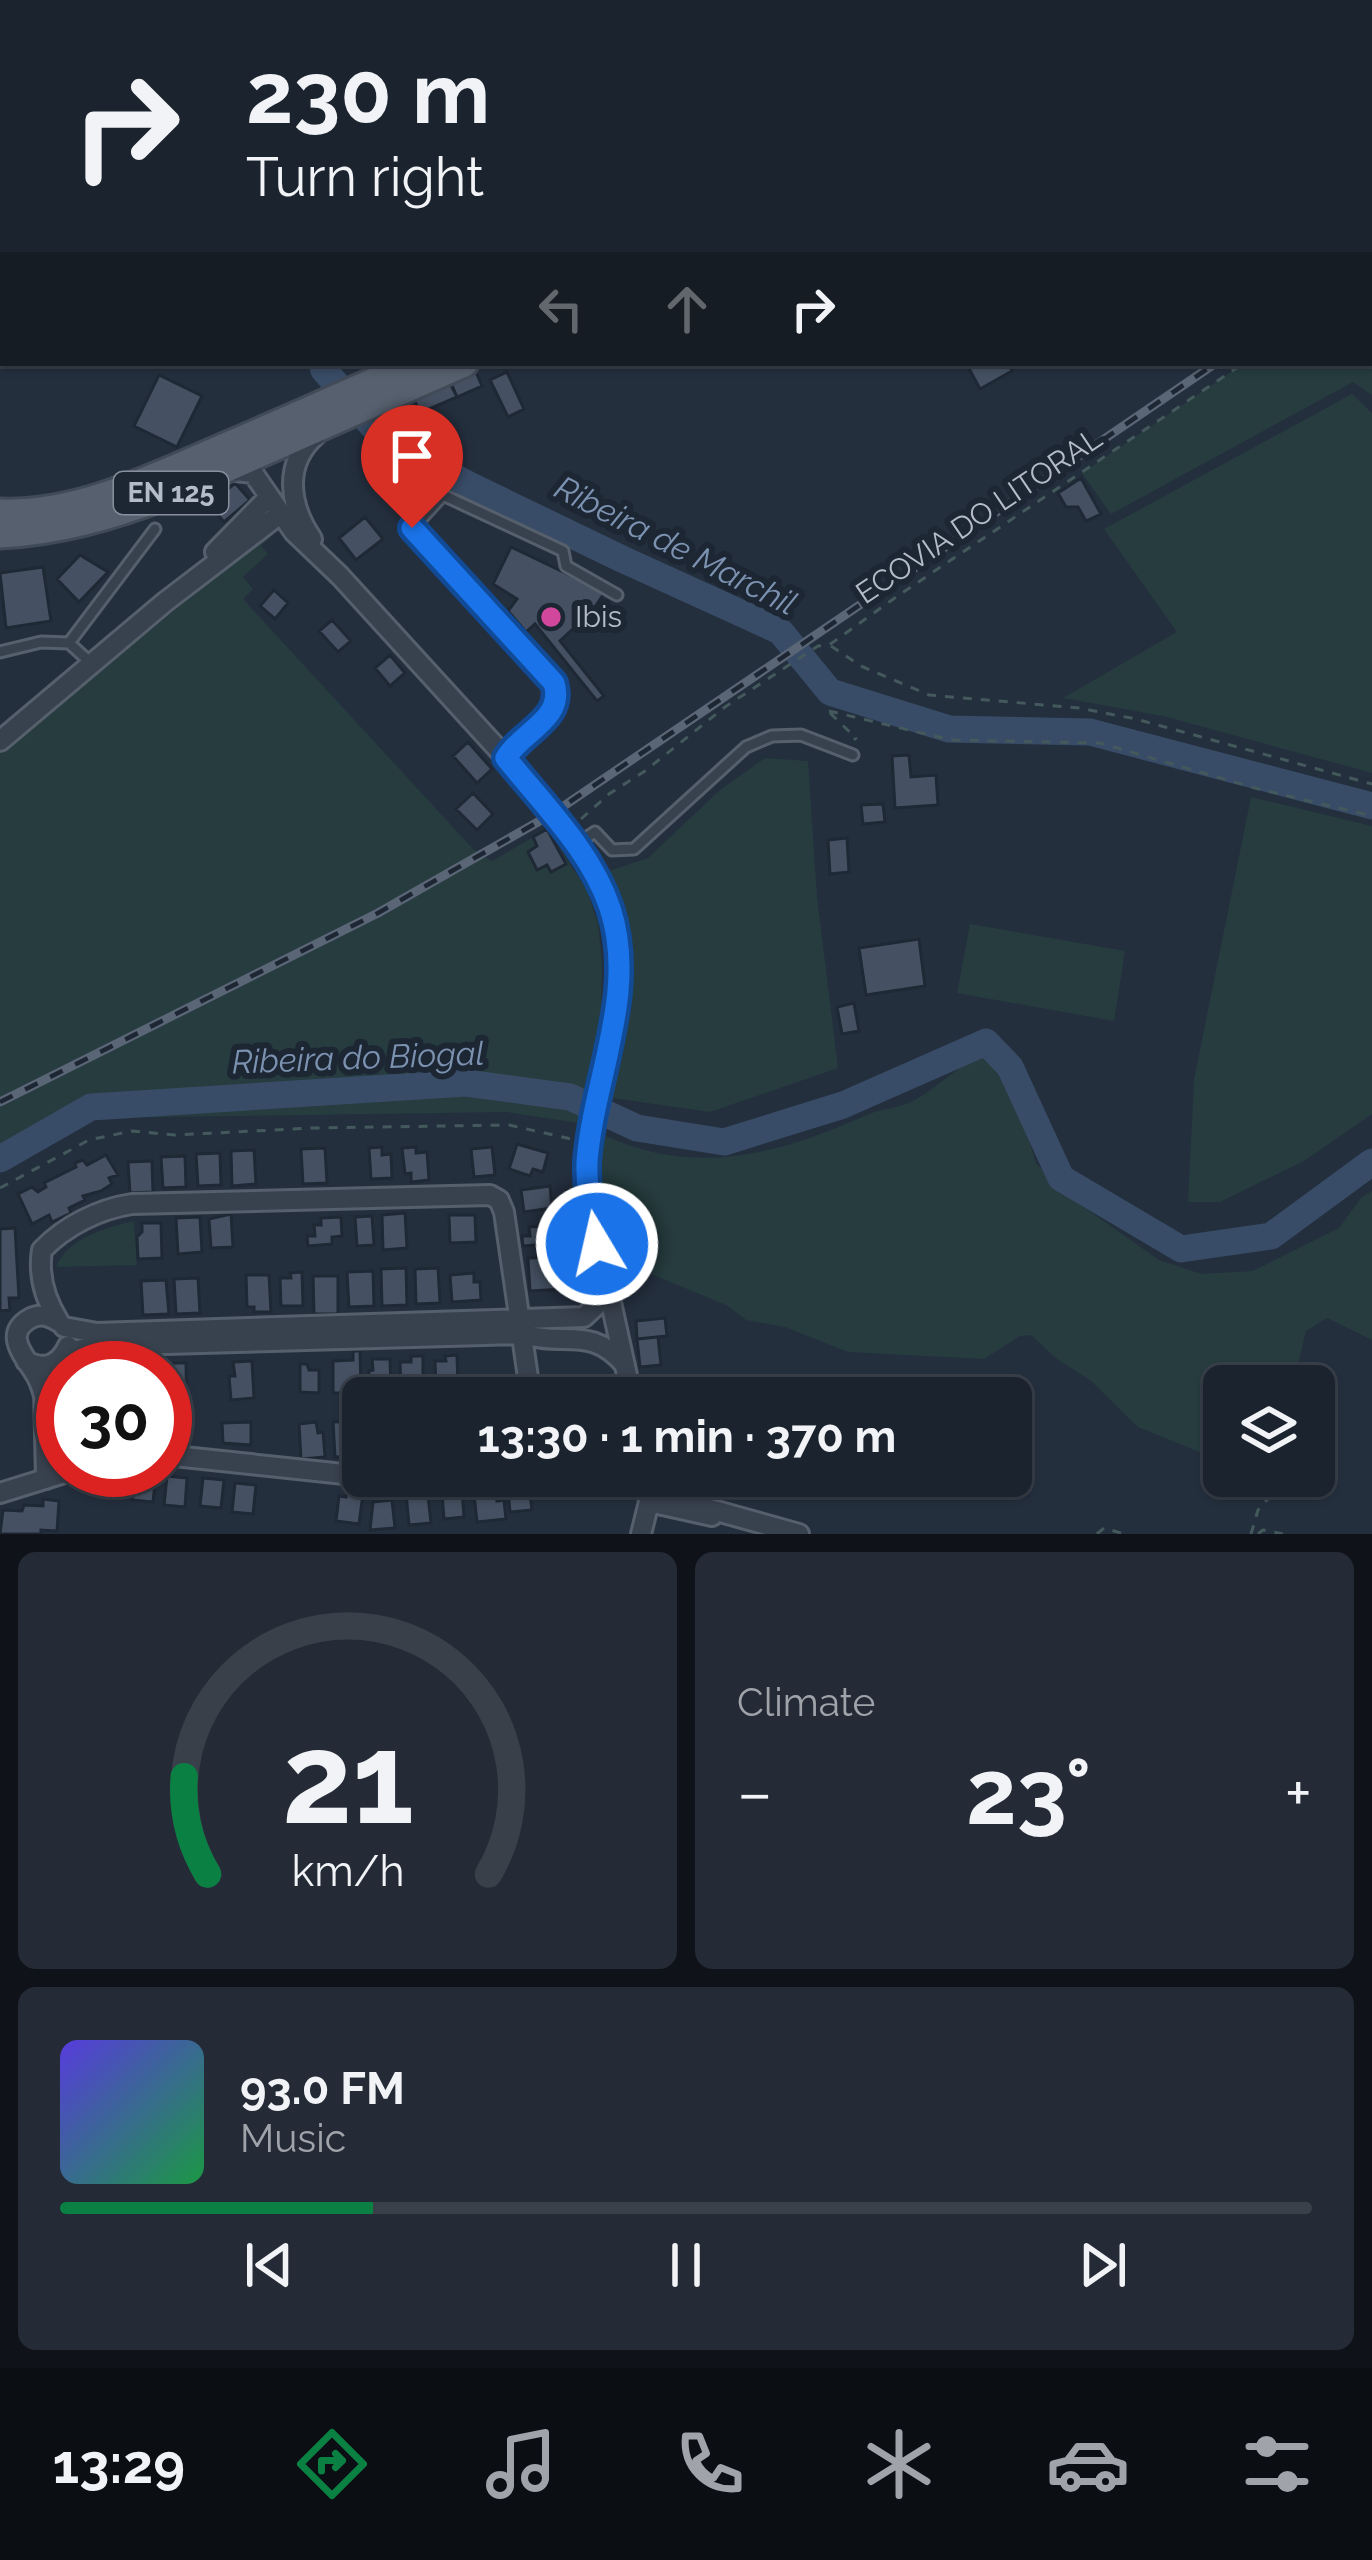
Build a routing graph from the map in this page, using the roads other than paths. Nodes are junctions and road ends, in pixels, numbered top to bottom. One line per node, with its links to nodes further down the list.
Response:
1 (412, 366): 3 (main road)
2 (455, 366): 3 (main road)
3 (376, 392): 4 (main road)
4 (330, 412): 5 (main road, EN 125); 7 (main road); 10 (street)
5 (223, 470): 6 (street); 9 (main road, EN 125)
6 (275, 506): 10 (street); 14 (street)
7 (0, 513)
8 (155, 529): 12 (lane)
9 (0, 534)
10 (340, 576): 17 (street)
11 (617, 595): 17 (lane)
12 (69, 644): 13 (lane); 14 (lane)
13 (0, 652)
14 (92, 664): 15 (street)
15 (0, 741)
16 (848, 753): 18 (lane)
17 (506, 758): 18 (street)
18 (571, 838): 20 (street)
19 (42, 1282): 22 (street); 23 (street); 25 (street)
20 (607, 1285): 21 (street); 24 (street)
21 (584, 1317): 22 (street); 24 (street)
22 (525, 1318): 25 (street); 28 (street); 30 (street); 35 (street)
23 (26, 1322): 25 (street); 26 (street); 32 (street)
24 (612, 1323): 27 (street); 34 (street)
25 (61, 1324): 29 (street)
26 (0, 1334)
27 (582, 1339): 28 (street); 34 (street)
28 (547, 1340): 35 (street)
29 (66, 1341)
30 (171, 1341)
31 (0, 1350): 32 (street)
32 (24, 1359): 33 (street); 36 (street)
33 (36, 1364)
34 (625, 1365): 38 (street)
35 (527, 1370): 37 (street)
36 (36, 1376)
37 (528, 1377)
38 (628, 1377)
39 (192, 1459): 40 (street)
40 (342, 1474)
41 (36, 1482): 42 (street)
42 (0, 1493)
43 (648, 1497): 46 (street)
44 (653, 1497): 46 (street)
45 (692, 1497): 47 (street)
46 (649, 1502): 47 (street); 49 (street)
47 (739, 1519): 48 (street)
48 (788, 1533)
49 (640, 1534)

